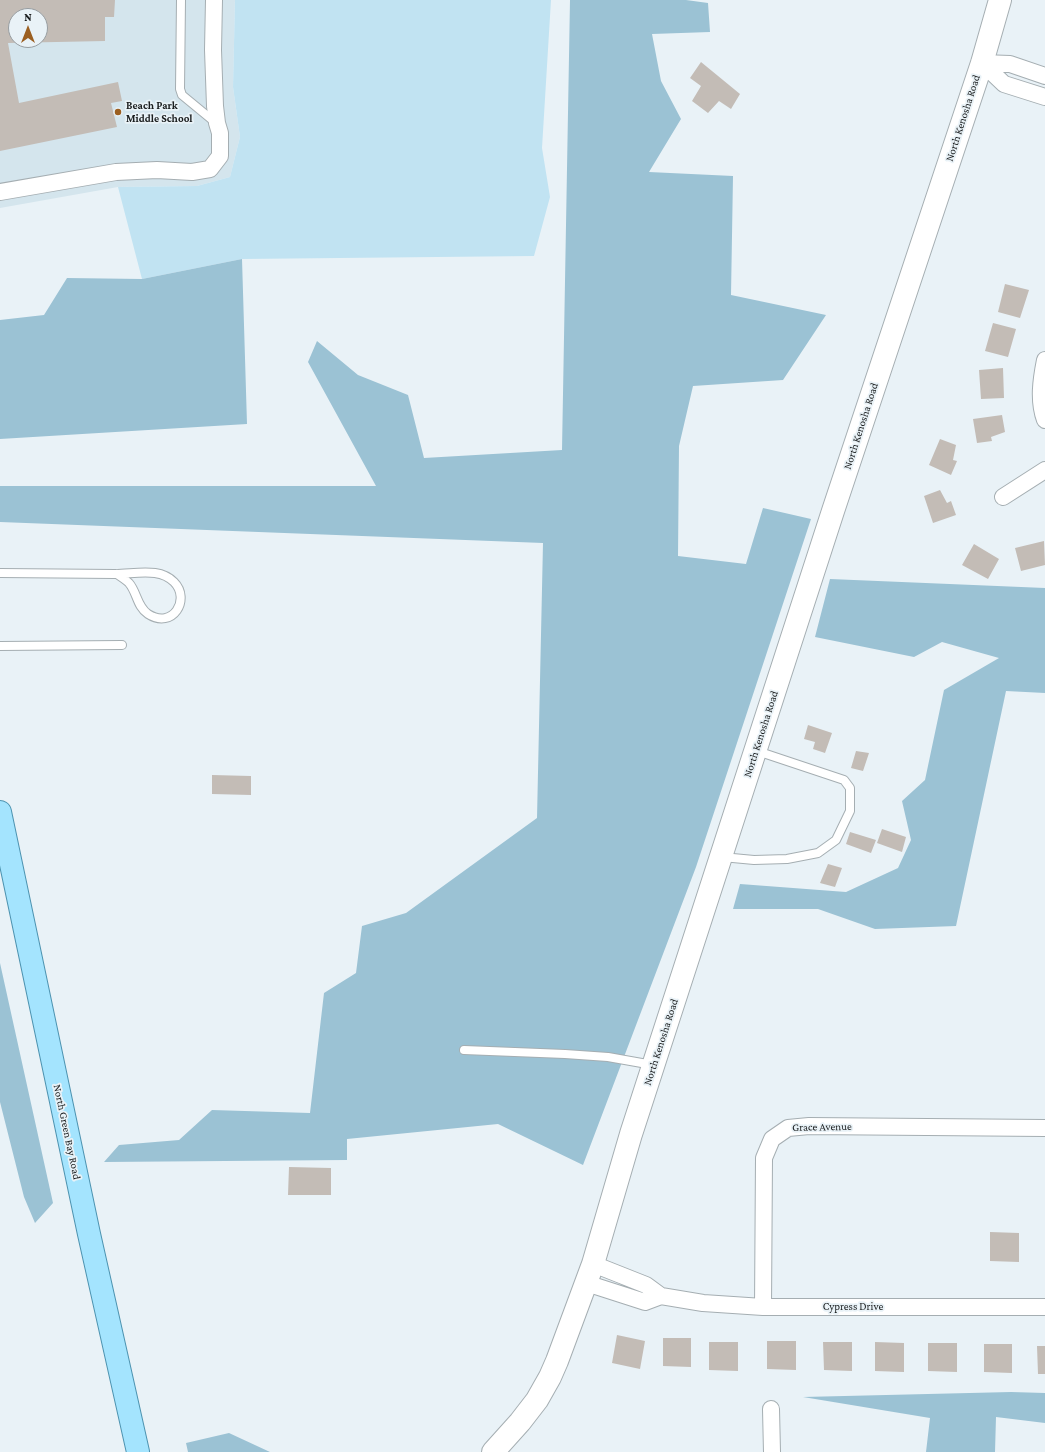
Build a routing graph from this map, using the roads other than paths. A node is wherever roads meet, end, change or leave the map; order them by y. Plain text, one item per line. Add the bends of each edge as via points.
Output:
1 (181, 0) edge
2 (214, 0) edge
3 (1000, 0) edge
4 (982, 63) junction
5 (1045, 76) edge
6 (1045, 97) edge
7 (217, 124) junction
8 (0, 192) edge
9 (1045, 360) edge
10 (1045, 420) edge
11 (1045, 470) edge
12 (1003, 498) dead end
13 (0, 573) edge
14 (117, 574) junction
15 (122, 645) dead end
16 (0, 646) edge
17 (756, 750) junction
18 (0, 812) edge
19 (721, 857) junction
20 (464, 1050) dead end
21 (654, 1065) junction
22 (1045, 1128) edge
23 (590, 1273) junction
24 (763, 1307) junction
25 (1045, 1307) edge
26 (771, 1409) dead end
27 (138, 1452) edge
28 (493, 1452) edge
29 (772, 1452) edge

1 - 7 lane via 180,89 182,95
2 - 7 street via 213,50
3 - 4 street, North Kenosha Road
4 - 5 street via 1010,64
4 - 6 street via 1004,84
4 - 17 street, North Kenosha Road
7 - 8 street via 220,133 220,156 210,169 192,172 116,172
9 - 10 street via 1040,385
11 - 12 street
13 - 14 lane
14 - 14 lane via 130,584 140,606 148,614 169,618 177,612 180,592 175,582 166,576 155,573
15 - 16 lane
17 - 19 street, North Kenosha Road
17 - 19 lane via 844,780 850,788 850,811 836,840 818,853 787,859
18 - 27 main road, North Green Bay Road
19 - 21 street, North Kenosha Road
20 - 21 lane via 600,1056
21 - 23 street, North Kenosha Road
22 - 24 street, Grace Avenue via 788,1128 772,1139 764,1158
23 - 24 street, Cypress Drive via 645,1302 661,1296 703,1303
23 - 28 street, North Kenosha Road via 550,1377 533,1405
24 - 25 street, Cypress Drive
26 - 29 street

